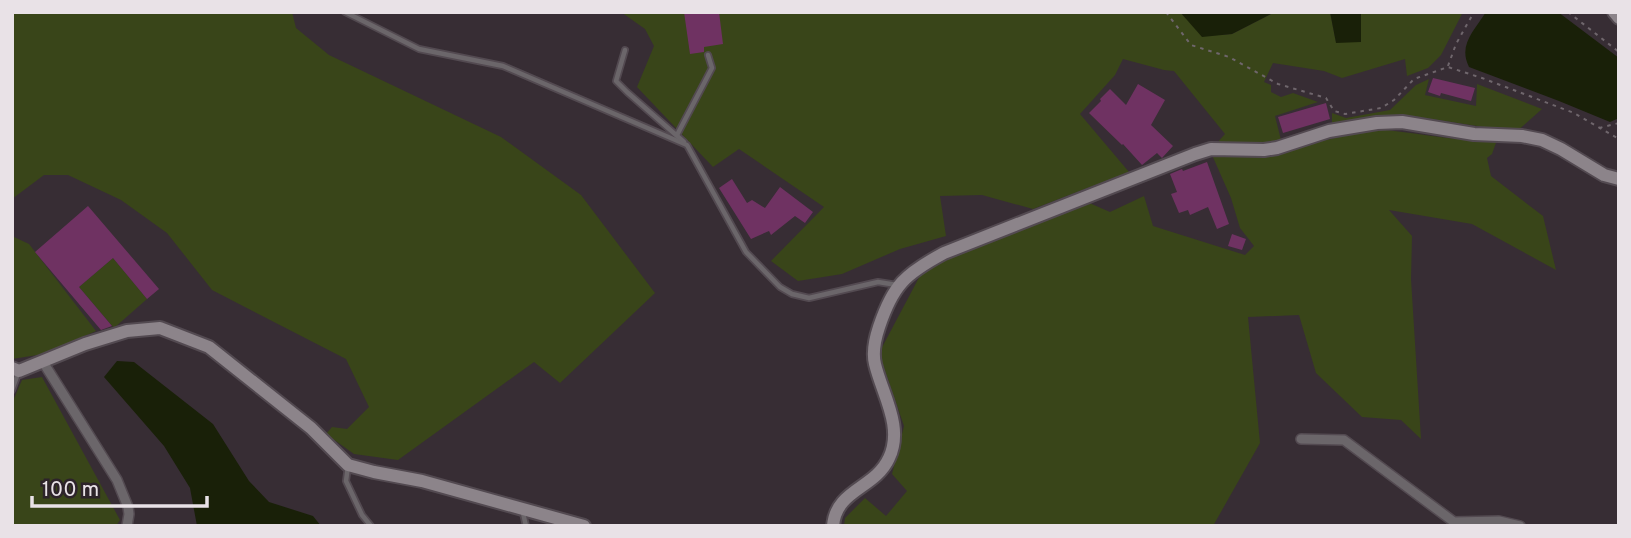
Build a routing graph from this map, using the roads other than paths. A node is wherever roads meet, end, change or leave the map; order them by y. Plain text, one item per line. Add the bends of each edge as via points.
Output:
1 (345, 12) edge
2 (1614, 12) edge
3 (1619, 18) edge
4 (625, 50) dead end
5 (708, 55) dead end
6 (677, 135) junction
7 (687, 145) junction
8 (1619, 179) edge
9 (898, 285) junction
10 (43, 362) junction
11 (16, 369) edge
12 (12, 390) edge
13 (1301, 439) dead end
14 (348, 465) junction
15 (522, 508) junction
16 (127, 526) edge
17 (371, 526) edge
18 (526, 526) edge
19 (584, 526) edge
20 (833, 526) edge
21 (1520, 526) edge

1 - 7 lane via 419,49 503,66
2 - 3 street
4 - 6 lane via 616,80
5 - 6 lane via 712,68
6 - 7 lane
7 - 9 lane via 746,251 780,287 809,298 878,282
8 - 9 street via 1542,140 1402,122 1377,123 1329,131 1278,148 1212,149 1195,154 944,253
9 - 20 street via 874,345 894,442 875,477 841,502
10 - 11 street
10 - 14 street via 128,331 160,328 209,347 311,428
10 - 16 street via 117,480 128,507
11 - 12 lane
13 - 21 street via 1344,440 1454,522 1499,521
14 - 15 street
14 - 17 lane via 346,481
15 - 18 lane
15 - 19 street

